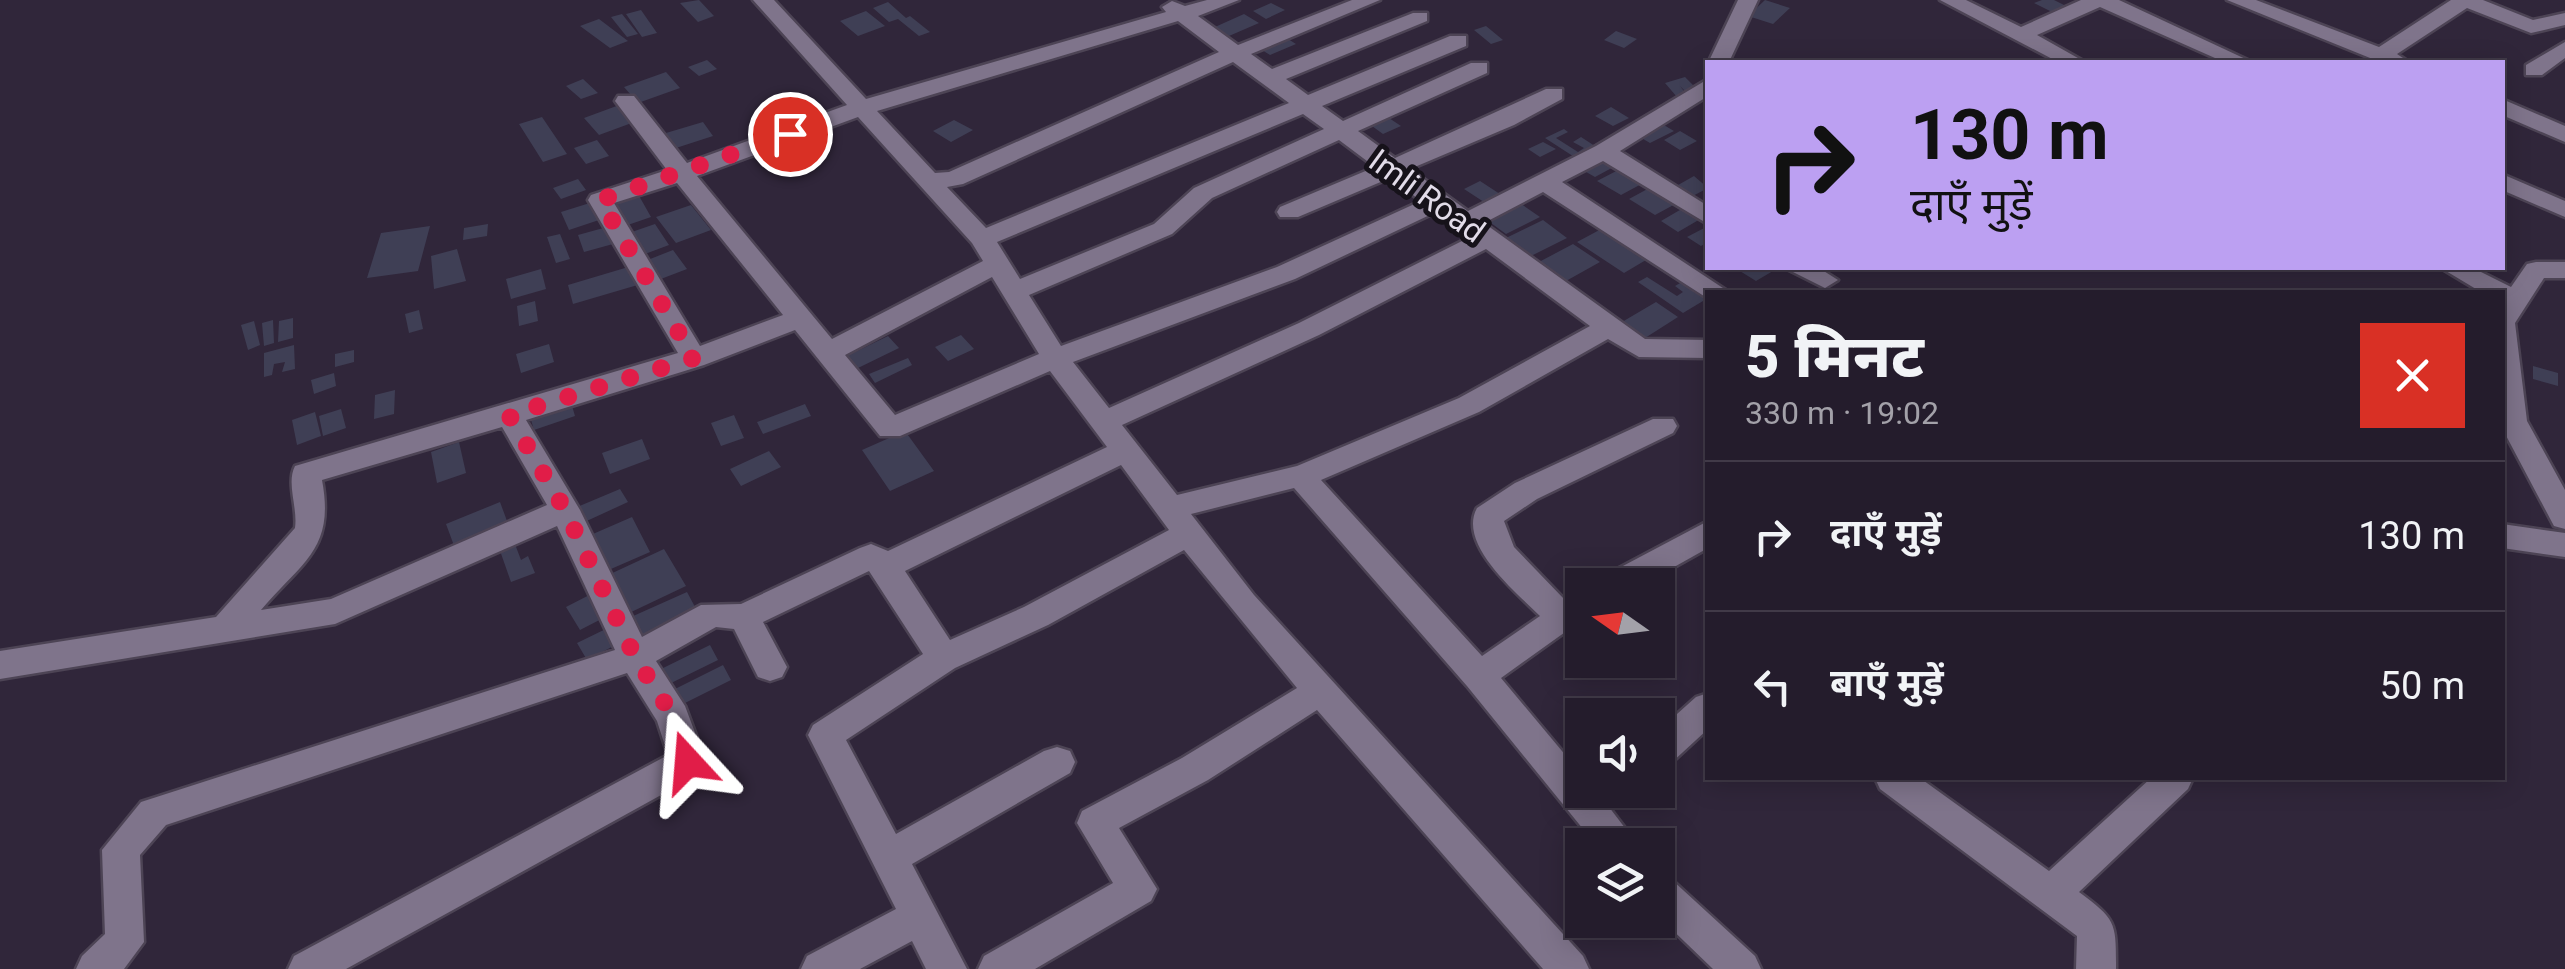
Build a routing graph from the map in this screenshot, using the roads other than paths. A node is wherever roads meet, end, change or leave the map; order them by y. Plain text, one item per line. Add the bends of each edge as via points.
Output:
1 (763, 0) edge
2 (1229, 0) edge
3 (1370, 0) edge
4 (1748, 0) edge
5 (1950, 0) edge
6 (2100, 0) edge
7 (2465, 0) edge
8 (2243, 1) edge
9 (1173, 8) edge
10 (1420, 17) dead end
11 (2565, 19) edge
12 (2531, 27) junction
13 (2022, 34) junction
14 (1458, 41) dead end
15 (2565, 47) edge
16 (1233, 54) junction
17 (2389, 59) edge
18 (1719, 60) edge
19 (2070, 60) edge
20 (2235, 60) edge
21 (1479, 68) dead end
22 (2534, 70) dead end
23 (1267, 79) junction
24 (1705, 88) edge
25 (1554, 94) dead end
26 (626, 101) dead end
27 (1301, 104) junction
28 (2505, 107) edge
29 (861, 108) junction
30 (1339, 131) junction
31 (2565, 135) edge
32 (1604, 151) junction
33 (1390, 169) junction
34 (682, 172) junction
35 (928, 181) junction
36 (2505, 182) edge
37 (1546, 183) junction
38 (1436, 203) junction
39 (2565, 210) edge
40 (1289, 212) dead end
41 (1705, 215) edge
42 (1474, 231) junction
43 (989, 252) junction
44 (2457, 270) edge
45 (2565, 270) edge
46 (1713, 290) edge
47 (2484, 290) edge
48 (1013, 292) junction
49 (2505, 306) edge
50 (800, 318) junction
51 (1608, 327) junction
52 (1705, 348) edge
53 (828, 352) junction
54 (694, 358) junction
55 (1056, 358) junction
56 (509, 415) junction
57 (1104, 422) junction
58 (1663, 426) dead end
59 (1126, 450) junction
60 (1304, 475) junction
61 (565, 510) junction
62 (2565, 518) edge
63 (1180, 521) junction
64 (1705, 535) edge
65 (2505, 536) edge
66 (2565, 545) edge
67 (886, 566) junction
68 (1645, 568) edge
69 (1565, 603) edge
70 (1565, 614) edge
71 (744, 616) junction
72 (226, 628) junction
73 (635, 657) junction
74 (943, 658) junction
75 (0, 665) edge
76 (770, 667) dead end
77 (1479, 676) junction
78 (1321, 690) junction
79 (1705, 710) edge
80 (1675, 737) edge
81 (1056, 762) dead end
82 (1565, 763) edge
83 (1896, 780) edge
84 (2173, 780) edge
85 (886, 858) junction
86 (2052, 893) junction
87 (1675, 907) edge
88 (918, 917) junction
89 (96, 969) edge
90 (308, 969) edge
91 (821, 969) edge
92 (947, 969) edge
93 (998, 969) edge
94 (1568, 969) edge
95 (1741, 969) edge
96 (2096, 969) edge

1 - 29 street
2 - 9 street
3 - 16 street
4 - 18 street
5 - 13 street
6 - 13 street
6 - 20 street
7 - 12 street
7 - 17 street
8 - 17 street
9 - 16 street, Imli Road
9 - 29 street
10 - 23 street
11 - 12 street
12 - 15 street
13 - 19 street
14 - 27 street
15 - 22 street
16 - 23 street, Imli Road
16 - 35 street via 954,179
21 - 30 street
23 - 27 street, Imli Road
24 - 32 street
25 - 33 street
26 - 34 street
27 - 30 street, Imli Road
27 - 43 street
28 - 31 street
29 - 34 street
29 - 35 street
30 - 33 street, Imli Road
30 - 48 street via 1202,193 1163,229
32 - 37 street
32 - 41 street
33 - 38 street, Imli Road
33 - 40 street
34 - 50 street
34 - 54 street via 600,200
35 - 43 street
36 - 39 street
37 - 42 street
37 - 46 street
38 - 42 street, Imli Road
38 - 55 street via 1286,273
42 - 51 street, Imli Road
42 - 57 street via 1309,328
43 - 48 street
43 - 53 street
44 - 47 street
45 - 49 street via 2536,270
48 - 55 street
49 - 62 street via 2512,421
50 - 53 street
50 - 54 street
51 - 52 street, Imli Road via 1639,348
51 - 60 street via 1469,406
53 - 55 street via 890,429
54 - 56 street
55 - 57 street
56 - 61 street
56 - 72 street via 306,474 310,532
57 - 59 street
58 - 69 street via 1488,516 1493,544
59 - 63 street
59 - 67 street
60 - 63 street
60 - 77 street via 1311,492
61 - 72 street via 336,611
61 - 73 street
63 - 74 street via 1036,616
63 - 78 street
64 - 68 street
65 - 66 street
67 - 71 street via 871,556
67 - 74 street
70 - 77 street
71 - 73 street via 712,614
71 - 76 street
72 - 75 street
73 - 89 street via 154,813 121,850 125,942
73 - 90 street via 673,716 688,762
74 - 85 street via 824,735
77 - 82 street
78 - 93 street via 1095,823 1138,890
78 - 94 street
79 - 80 street
81 - 85 street
83 - 86 street
84 - 86 street
85 - 88 street
86 - 96 street via 2097,928
87 - 95 street
88 - 91 street
88 - 92 street

